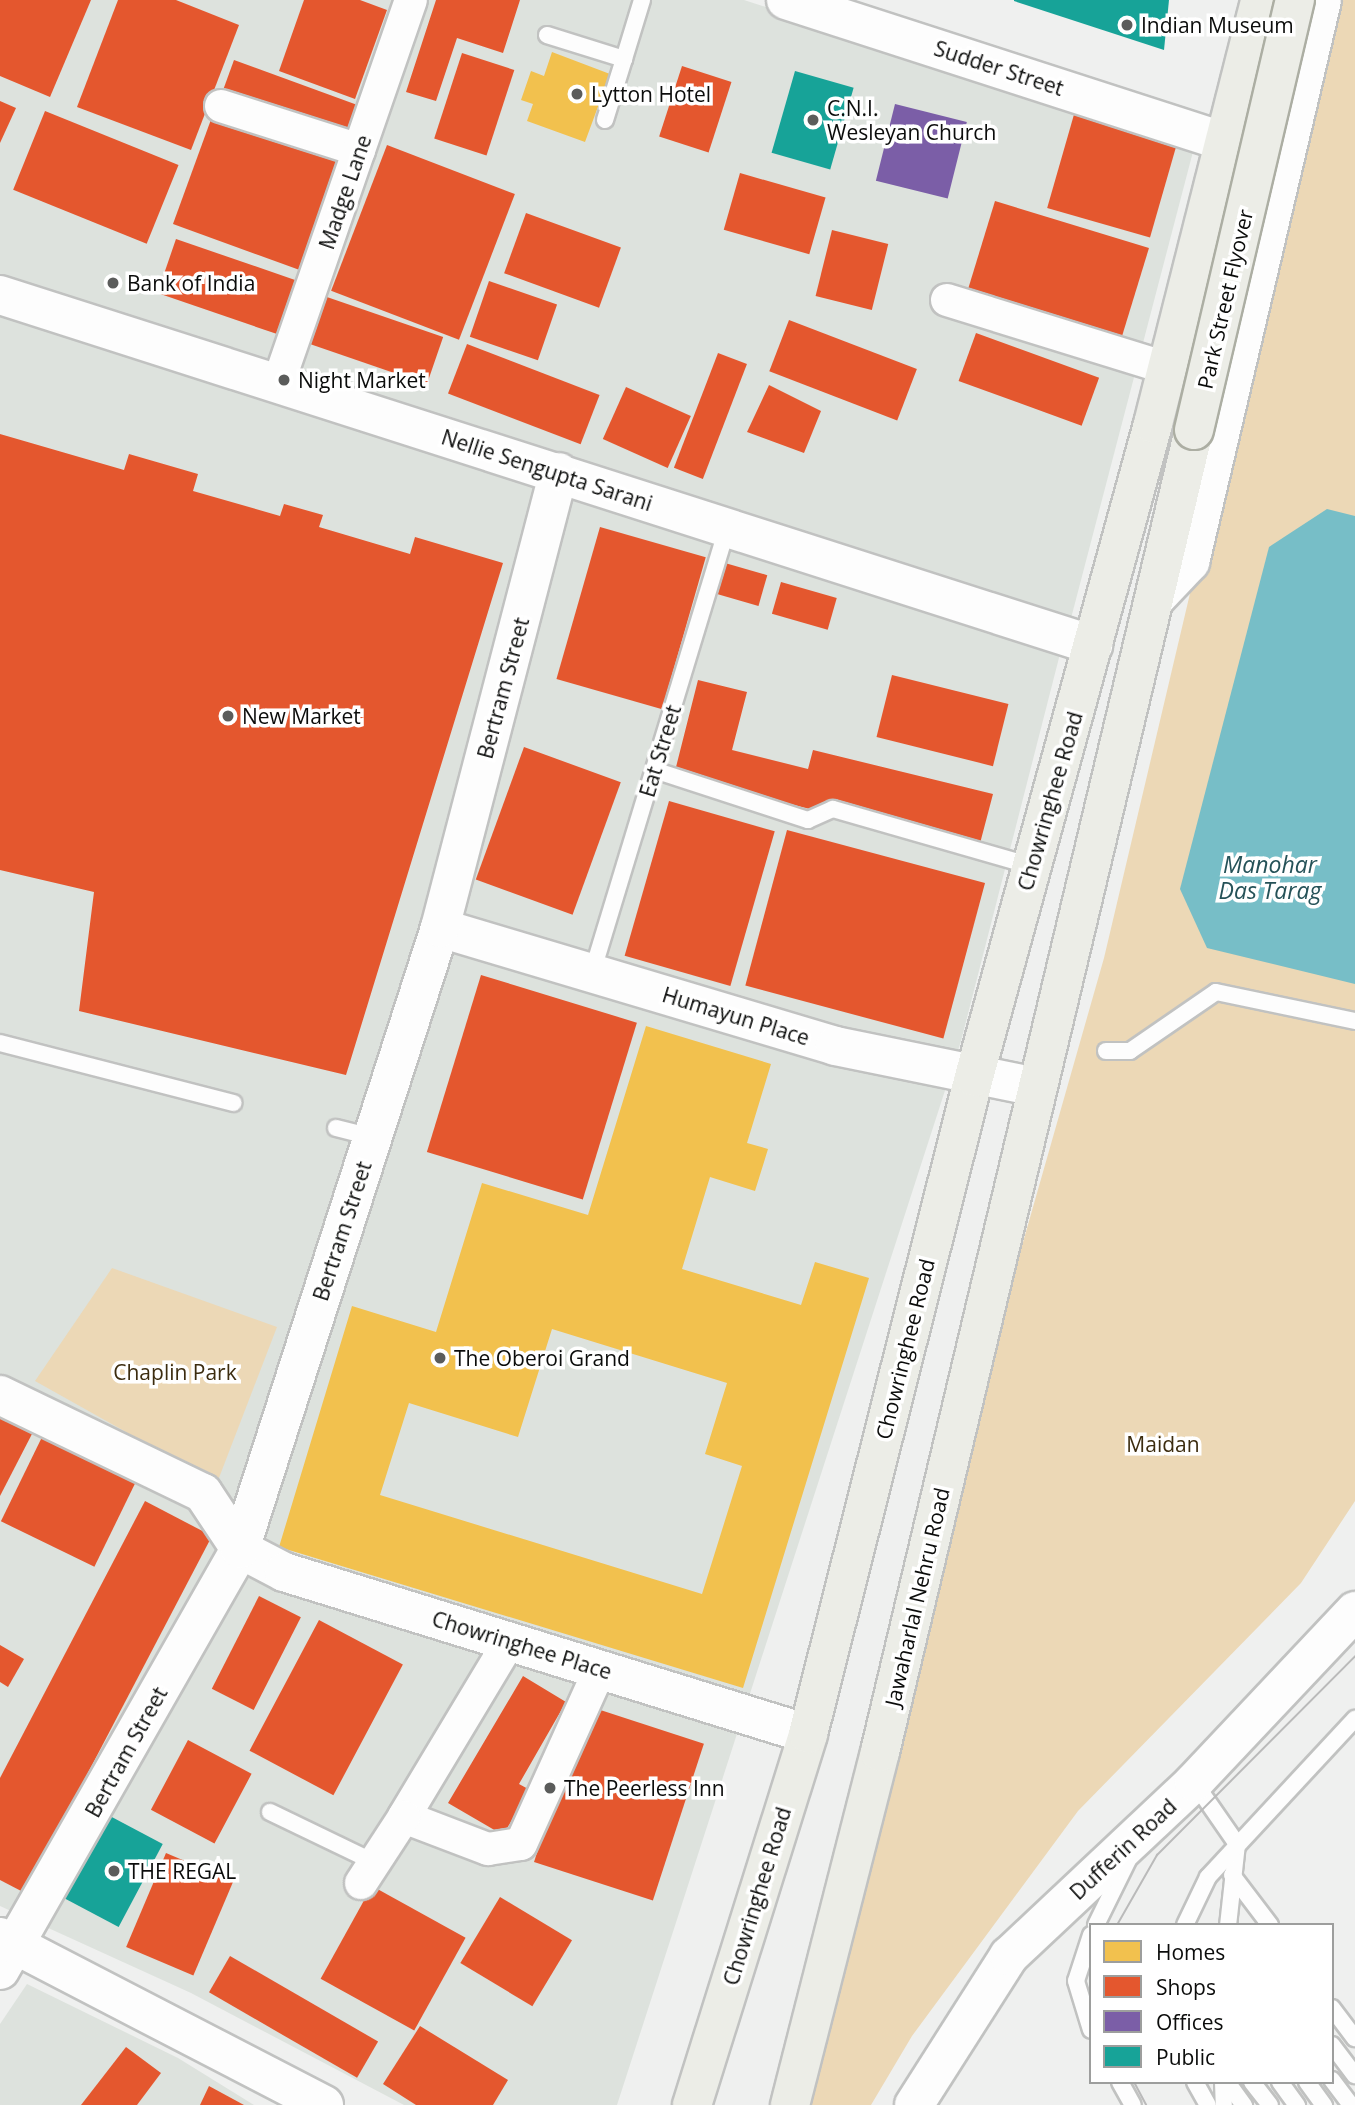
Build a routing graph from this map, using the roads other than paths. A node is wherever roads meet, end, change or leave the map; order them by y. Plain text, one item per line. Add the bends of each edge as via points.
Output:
1 (411, 0) edge
2 (642, 0) edge
3 (786, 0) edge
4 (1243, 0) edge
5 (1260, 0) edge
6 (1295, 0) edge
7 (1322, 0) edge
8 (547, 35) dead end
9 (624, 59) junction
10 (221, 106) dead end
11 (605, 120) dead end
12 (1211, 137) junction
13 (359, 150) junction
14 (0, 295) edge
15 (947, 300) dead end
16 (1150, 363) junction
17 (278, 383) junction
18 (559, 472) junction
19 (727, 529) junction
20 (1109, 589) junction
21 (1156, 598) junction
22 (1094, 645) junction
23 (654, 771) junction
24 (1032, 866) junction
25 (440, 928) junction
26 (592, 973) junction
27 (1355, 1021) edge
28 (0, 1042) edge
29 (1106, 1051) dead end
30 (974, 1077) junction
31 (1037, 1087) junction
32 (233, 1103) dead end
33 (0, 1395) edge
34 (240, 1549) junction
35 (1355, 1611) edge
36 (509, 1642) junction
37 (600, 1669) junction
38 (1355, 1719) edge
39 (808, 1734) junction
40 (1194, 1782) junction
41 (270, 1812) dead end
42 (404, 1817) junction
43 (1139, 1835) junction
44 (1237, 1844) junction
45 (368, 1873) joint
46 (1232, 1875) junction
47 (1229, 1908) junction
48 (1097, 1923) edge
49 (1186, 1923) edge
50 (1228, 1923) edge
51 (1240, 1923) edge
52 (1268, 1923) edge
53 (1089, 1941) edge
54 (5, 1951) edge
55 (1334, 2011) edge
56 (1089, 2023) edge
57 (1355, 2038) edge
58 (1334, 2048) edge
59 (1355, 2075) edge
60 (1334, 2083) edge
61 (1121, 2084) edge
62 (1196, 2084) edge
63 (1225, 2084) edge
64 (1227, 2084) edge
65 (1254, 2084) edge
66 (1281, 2084) edge
67 (1308, 2084) edge
68 (324, 2105) edge
69 (692, 2105) edge
70 (790, 2105) edge
71 (914, 2105) edge
72 (1133, 2105) edge
73 (1208, 2105) edge
74 (1224, 2105) edge
75 (1244, 2105) edge
76 (1270, 2105) edge
77 (1297, 2105) edge
78 (1324, 2105) edge
79 (1351, 2105) edge

1 - 13 street, Madge Lane
2 - 9 lane
3 - 12 street, Sudder Street
4 - 12 street
5 - 20 main road, Park Street Flyover
6 - 21 main road, Park Street Flyover, bridge
7 - 21 street via 1190,562
8 - 9 lane
9 - 11 lane
10 - 13 street
12 - 16 street
13 - 17 street, Madge Lane
14 - 17 street, Nellie Sengupta Sarani
15 - 16 street
16 - 20 street via 1103,544
17 - 18 street, Nellie Sengupta Sarani
18 - 19 street, Nellie Sengupta Sarani
18 - 25 street, Bertram Street
19 - 22 street, Nellie Sengupta Sarani
19 - 23 lane, Eat Street
20 - 22 main road, Chowringhee Road
21 - 31 main road
22 - 24 main road, Chowringhee Road
23 - 24 lane via 808,820 833,809
23 - 26 lane, Eat Street
24 - 30 main road, Chowringhee Road
25 - 26 street, Humayun Place
25 - 34 street, Bertram Street via 354,1133
26 - 30 street, Humayun Place via 835,1046
27 - 29 lane via 1216,992 1130,1051
28 - 32 lane
30 - 31 street, Humayun Place
30 - 39 main road, Chowringhee Road
31 - 70 main road, Jawaharlal Nehru Road
33 - 34 street via 203,1493
34 - 36 street, Chowringhee Place via 284,1572
34 - 54 street, Bertram Street
35 - 40 street, Dufferin Road
36 - 37 street, Chowringhee Place
36 - 42 street
37 - 39 street, Chowringhee Place
37 - 42 street via 521,1844 488,1849
38 - 44 lane
39 - 69 main road, Chowringhee Road
40 - 43 street, Dufferin Road
40 - 44 lane
41 - 45 lane
42 - 45 street
43 - 48 lane
43 - 71 street, Dufferin Road via 1009,1956
44 - 46 lane
44 - 49 lane via 1208,1877
46 - 47 lane
46 - 52 lane
47 - 50 lane
47 - 51 lane
53 - 56 lane via 1076,1981
54 - 68 street
55 - 57 lane
58 - 59 lane
60 - 79 lane
61 - 72 lane
62 - 73 lane
63 - 74 lane
64 - 75 lane
65 - 76 lane
66 - 77 lane
67 - 78 lane

